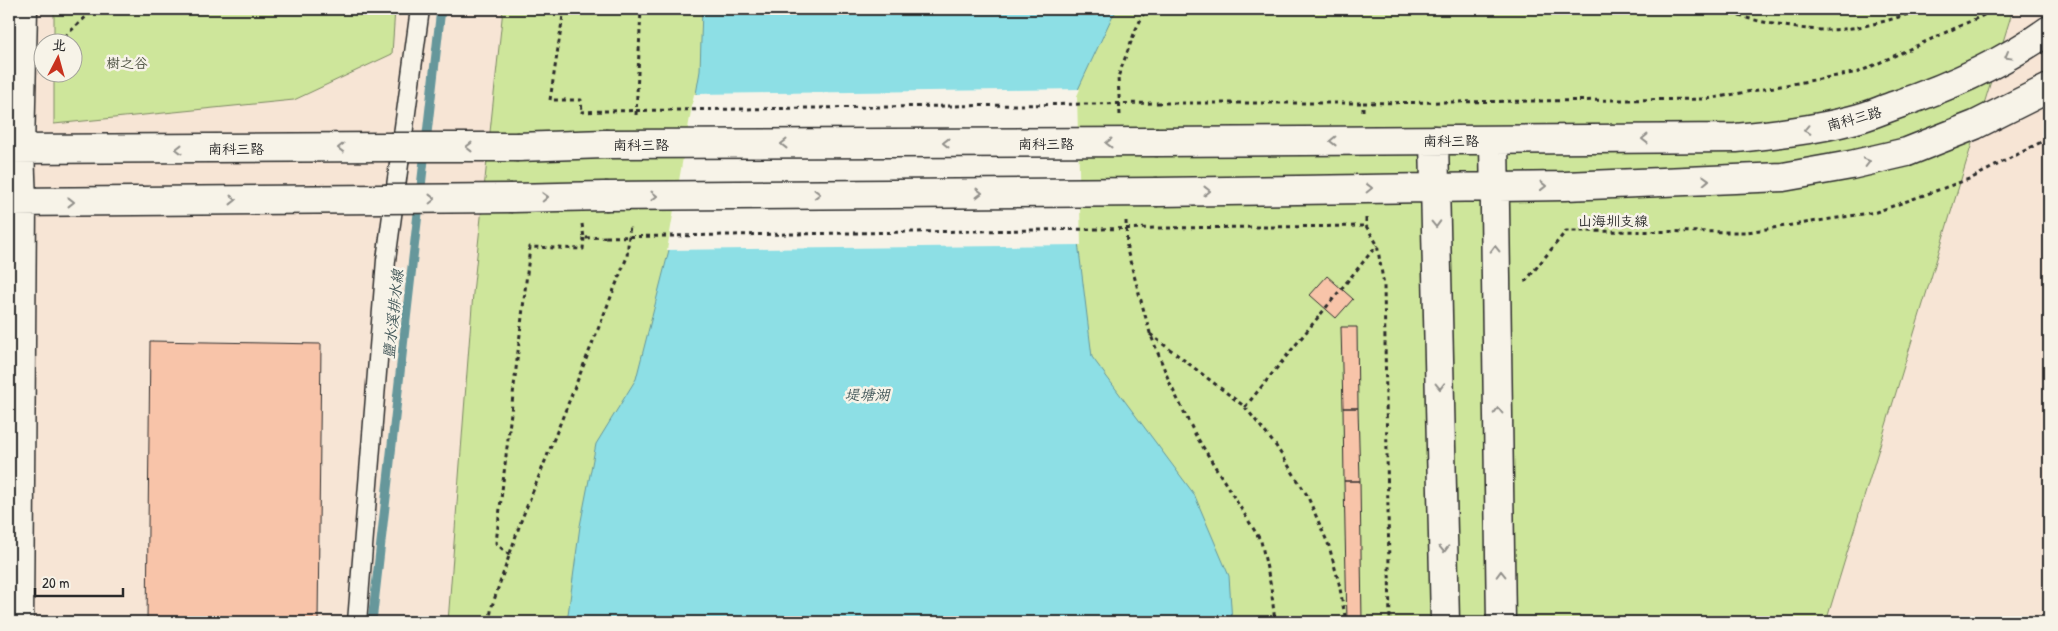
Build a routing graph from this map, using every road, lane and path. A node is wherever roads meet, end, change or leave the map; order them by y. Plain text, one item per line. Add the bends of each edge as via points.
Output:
1 (24, 9) edge
2 (94, 9) edge
3 (420, 9) edge
4 (564, 9) edge
5 (641, 9) edge
6 (1146, 9) edge
7 (1716, 9) edge
8 (1923, 9) edge
9 (2049, 30) edge
10 (70, 32) edge
11 (2049, 88) edge
12 (1363, 103) dead end
13 (604, 111) dead end
14 (582, 112) dead end
15 (636, 118) dead end
16 (1120, 125) dead end
17 (2049, 138) edge
18 (1434, 140) junction
19 (1494, 140) junction
20 (15, 150) edge
21 (1435, 187) junction
22 (1495, 187) junction
23 (16, 202) edge
24 (1125, 212) dead end
25 (630, 217) dead end
26 (1366, 226) dead end
27 (606, 236) dead end
28 (584, 238) dead end
29 (1377, 244) dead end
30 (1523, 284) dead end
31 (1150, 333) junction
32 (1245, 407) junction
33 (509, 555) junction
34 (19, 622) edge
35 (357, 622) edge
36 (490, 622) edge
37 (1275, 622) edge
38 (1346, 622) edge
39 (1445, 622) edge
40 (1502, 622) edge

1 - 20 street
2 - 10 path
3 - 35 lane via 386,260
4 - 14 path via 550,100 581,100
5 - 15 path
6 - 16 path via 1118,77
7 - 8 path via 1792,27 1826,30 1860,26
9 -> 19 street, 南科三路 via 1977,72 1912,100 1854,120 1792,133 1736,138
22 -> 11 street via 1782,177 1851,165 1907,152 1975,125
12 - 13 path, bridge
17 - 30 path, 山海圳支線 via 1972,178 1876,212 1747,232 1566,231
18 - 19 street, 南科三路
18 -> 20 street, 南科三路, bridge
18 - 21 street
19 - 22 street
20 - 23 street
21 - 22 street
23 -> 21 street, bridge
21 -> 39 street
40 -> 22 street
23 - 34 street
24 - 31 path via 1127,250
25 - 33 path via 627,257
26 - 27 path, bridge
28 - 33 path via 583,249 530,247 496,543
29 - 32 path
31 - 32 path
31 - 37 path via 1195,434 1261,541
32 - 38 path via 1276,446 1308,495 1329,546
33 - 36 path

